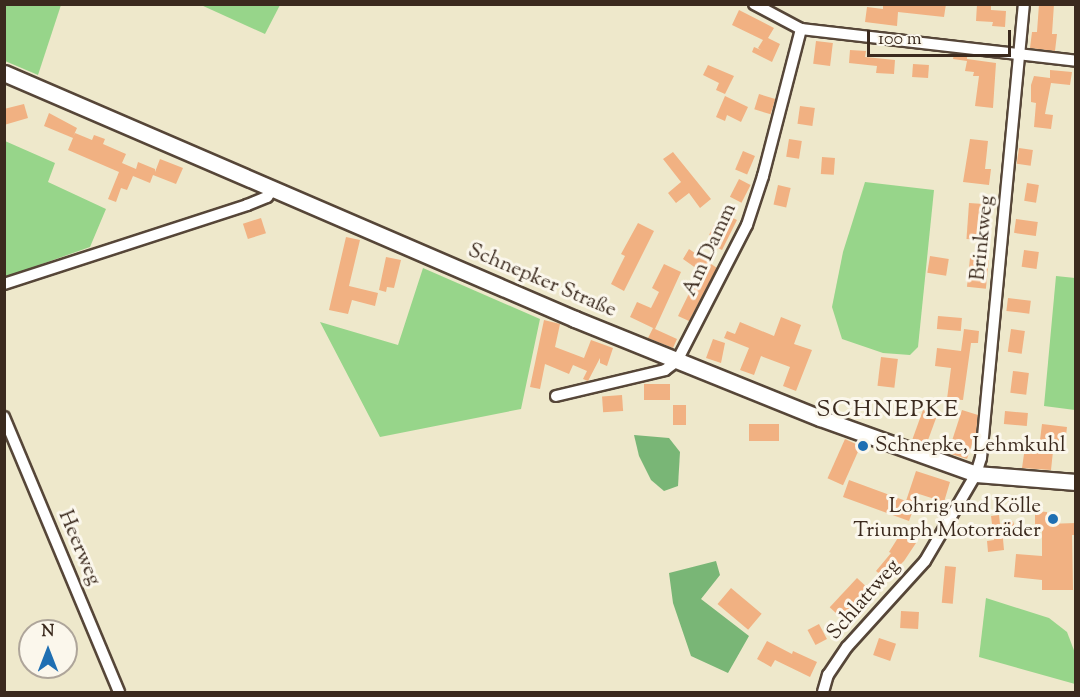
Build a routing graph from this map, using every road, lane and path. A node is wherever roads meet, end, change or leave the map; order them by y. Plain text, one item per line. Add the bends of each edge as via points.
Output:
1 (754, 4) edge
2 (1024, 4) edge
3 (801, 28) junction
4 (1021, 54) junction
5 (1076, 61) edge
6 (4, 73) edge
7 (273, 189) junction
8 (4, 284) edge
9 (676, 361) junction
10 (556, 396) dead end
11 (4, 417) edge
12 (976, 474) junction
13 (1076, 482) edge
14 (119, 693) edge
15 (823, 693) edge

1 - 3 street
2 - 4 street, Brinkweg
3 - 4 street
3 - 9 street, Am Damm via 747,225
4 - 5 street
4 - 12 street, Brinkweg via 981,458
6 - 7 main road, Schnepker Straße
7 - 8 street via 267,197 247,205
7 - 9 main road, Schnepker Straße
9 - 10 street via 664,370
9 - 12 main road, Schnepker Straße
11 - 14 street, Heerweg
12 - 13 main road, Schnepker Straße
12 - 15 street, Schlattweg via 925,561 847,647 828,675

